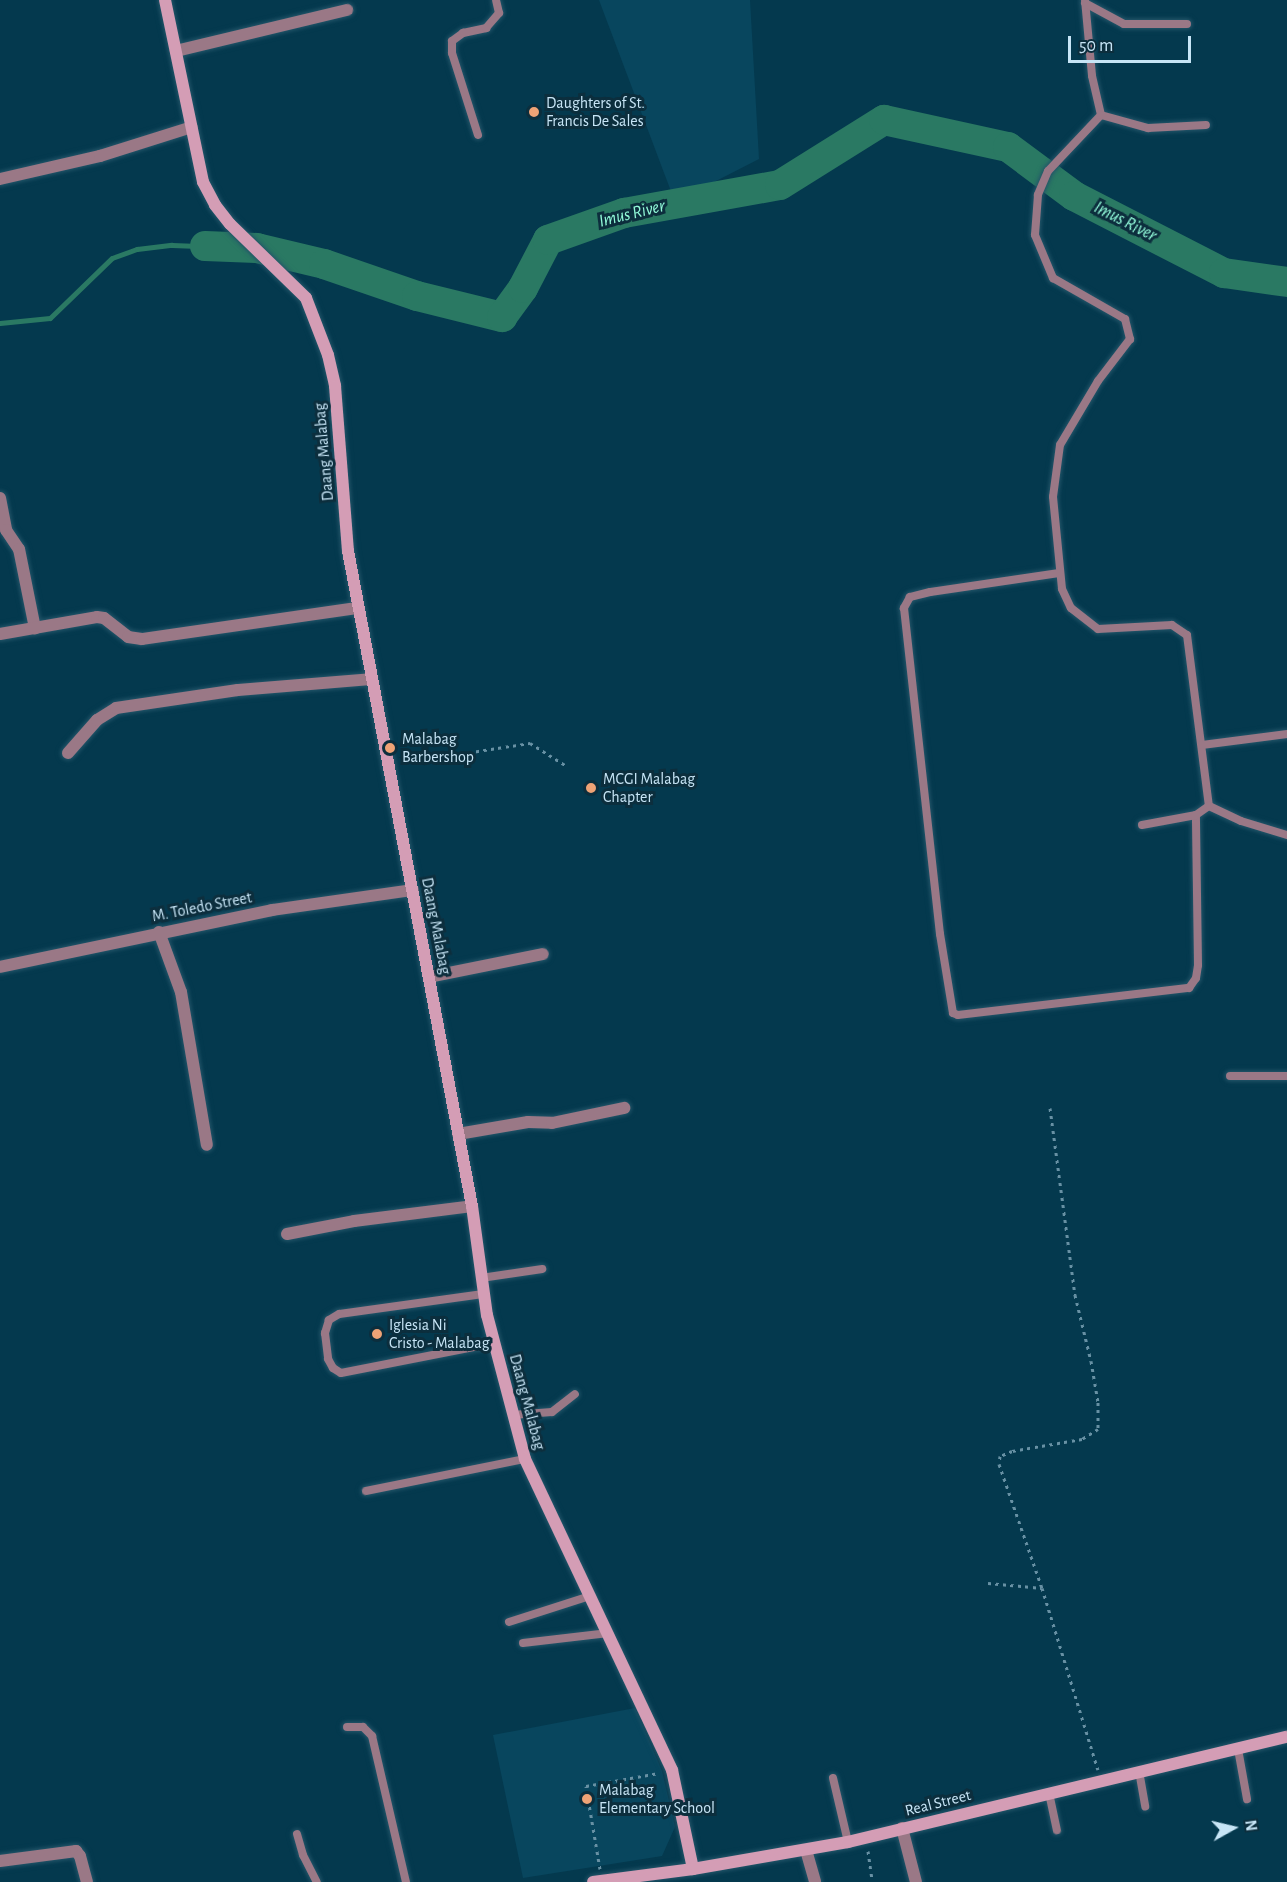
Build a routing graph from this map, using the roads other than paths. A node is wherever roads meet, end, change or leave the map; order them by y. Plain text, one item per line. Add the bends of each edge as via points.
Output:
1 (165, 0) edge
2 (496, 0) edge
3 (1085, 1) edge
4 (347, 10) dead end
5 (1187, 24) dead end
6 (176, 51) junction
7 (1101, 115) junction
8 (1206, 125) dead end
9 (192, 127) junction
10 (478, 135) dead end
11 (0, 179) edge
12 (0, 498) edge
13 (1059, 573) junction
14 (358, 608) junction
15 (35, 628) junction
16 (0, 634) edge
17 (371, 679) junction
18 (1287, 734) edge
19 (1202, 744) junction
20 (68, 753) dead end
21 (1209, 806) junction
22 (1196, 815) junction
23 (1142, 825) dead end
24 (1287, 836) edge
25 (413, 890) junction
26 (159, 932) junction
27 (543, 954) dead end
28 (0, 967) edge
29 (429, 977) junction
30 (1230, 1076) dead end
31 (1287, 1076) edge
32 (624, 1108) dead end
33 (458, 1134) junction
34 (207, 1145) dead end
35 (472, 1206) junction
36 (287, 1234) dead end
37 (542, 1269) dead end
38 (481, 1278) junction
39 (483, 1294) junction
40 (494, 1343) junction
41 (575, 1394) dead end
42 (512, 1414) junction
43 (525, 1459) junction
44 (366, 1491) dead end
45 (590, 1596) junction
46 (509, 1622) dead end
47 (608, 1633) junction
48 (523, 1643) dead end
49 (347, 1727) dead end
50 (1287, 1737) edge
51 (1238, 1749) junction
52 (1139, 1772) junction
53 (833, 1779) dead end
54 (1049, 1793) junction
55 (1248, 1800) dead end
56 (1145, 1806) dead end
57 (902, 1828) junction
58 (1057, 1830) dead end
59 (297, 1834) dead end
60 (848, 1842) junction
61 (806, 1850) junction
62 (0, 1862) edge
63 (693, 1869) junction
64 (87, 1882) edge
65 (317, 1882) edge
66 (406, 1882) edge
67 (597, 1882) edge
68 (815, 1882) edge
69 (916, 1882) edge

1 - 6 street, Daang Malabag
2 - 10 lane via 499,13 486,28 463,33 452,41 452,53
3 - 5 lane via 1124,24
3 - 7 lane via 1092,76
4 - 6 street
6 - 9 street, Daang Malabag
7 - 8 lane via 1148,128
7 - 13 lane via 1048,171 1038,195 1035,235 1053,278 1125,318 1130,339 1098,381 1060,445 1053,497
9 - 11 street via 100,156
9 - 14 street, Daang Malabag via 203,182 214,205 306,298 328,355 335,386 348,551
12 - 15 street via 6,530 19,549
13 - 19 lane via 1071,608 1098,629 1172,625 1187,635
13 - 22 lane via 930,592 910,597 904,608 940,934 953,1013 1189,988 1198,965
14 - 15 street via 142,639 128,637 97,616
14 - 17 street, Daang Malabag
15 - 16 street
17 - 20 street via 238,690 116,708 97,720
17 - 25 street, Daang Malabag
18 - 19 lane
19 - 21 lane
21 - 22 lane
21 - 24 lane
22 - 23 lane
25 - 26 street, M. Toledo Street via 272,910
25 - 29 street, Daang Malabag
26 - 28 street, M. Toledo Street
26 - 34 street via 181,992
27 - 29 street
29 - 33 street, Daang Malabag
30 - 31 lane
32 - 33 street via 552,1123 528,1122
33 - 35 street, Daang Malabag
35 - 36 street
35 - 38 street, Daang Malabag
37 - 38 lane
38 - 39 street, Daang Malabag
39 - 40 street, Daang Malabag
39 - 40 lane via 339,1314 329,1320 325,1333 328,1359 342,1373
40 - 42 street, Daang Malabag
41 - 42 lane via 552,1412
42 - 43 street, Daang Malabag
43 - 44 lane
43 - 45 street, Daang Malabag
45 - 46 lane
45 - 47 street, Daang Malabag
47 - 48 lane
47 - 63 street, Daang Malabag via 672,1770
49 - 66 lane via 363,1727 372,1736
50 - 51 street, Real Street
51 - 52 street, Real Street
51 - 55 lane
52 - 54 street, Real Street
52 - 56 lane
53 - 60 lane
54 - 57 street, Real Street
54 - 58 lane
57 - 60 street, Real Street
57 - 69 street
59 - 65 lane
60 - 61 street, Real Street
61 - 63 street, Real Street
61 - 68 street
62 - 64 street via 76,1851
63 - 67 street, Real Street

